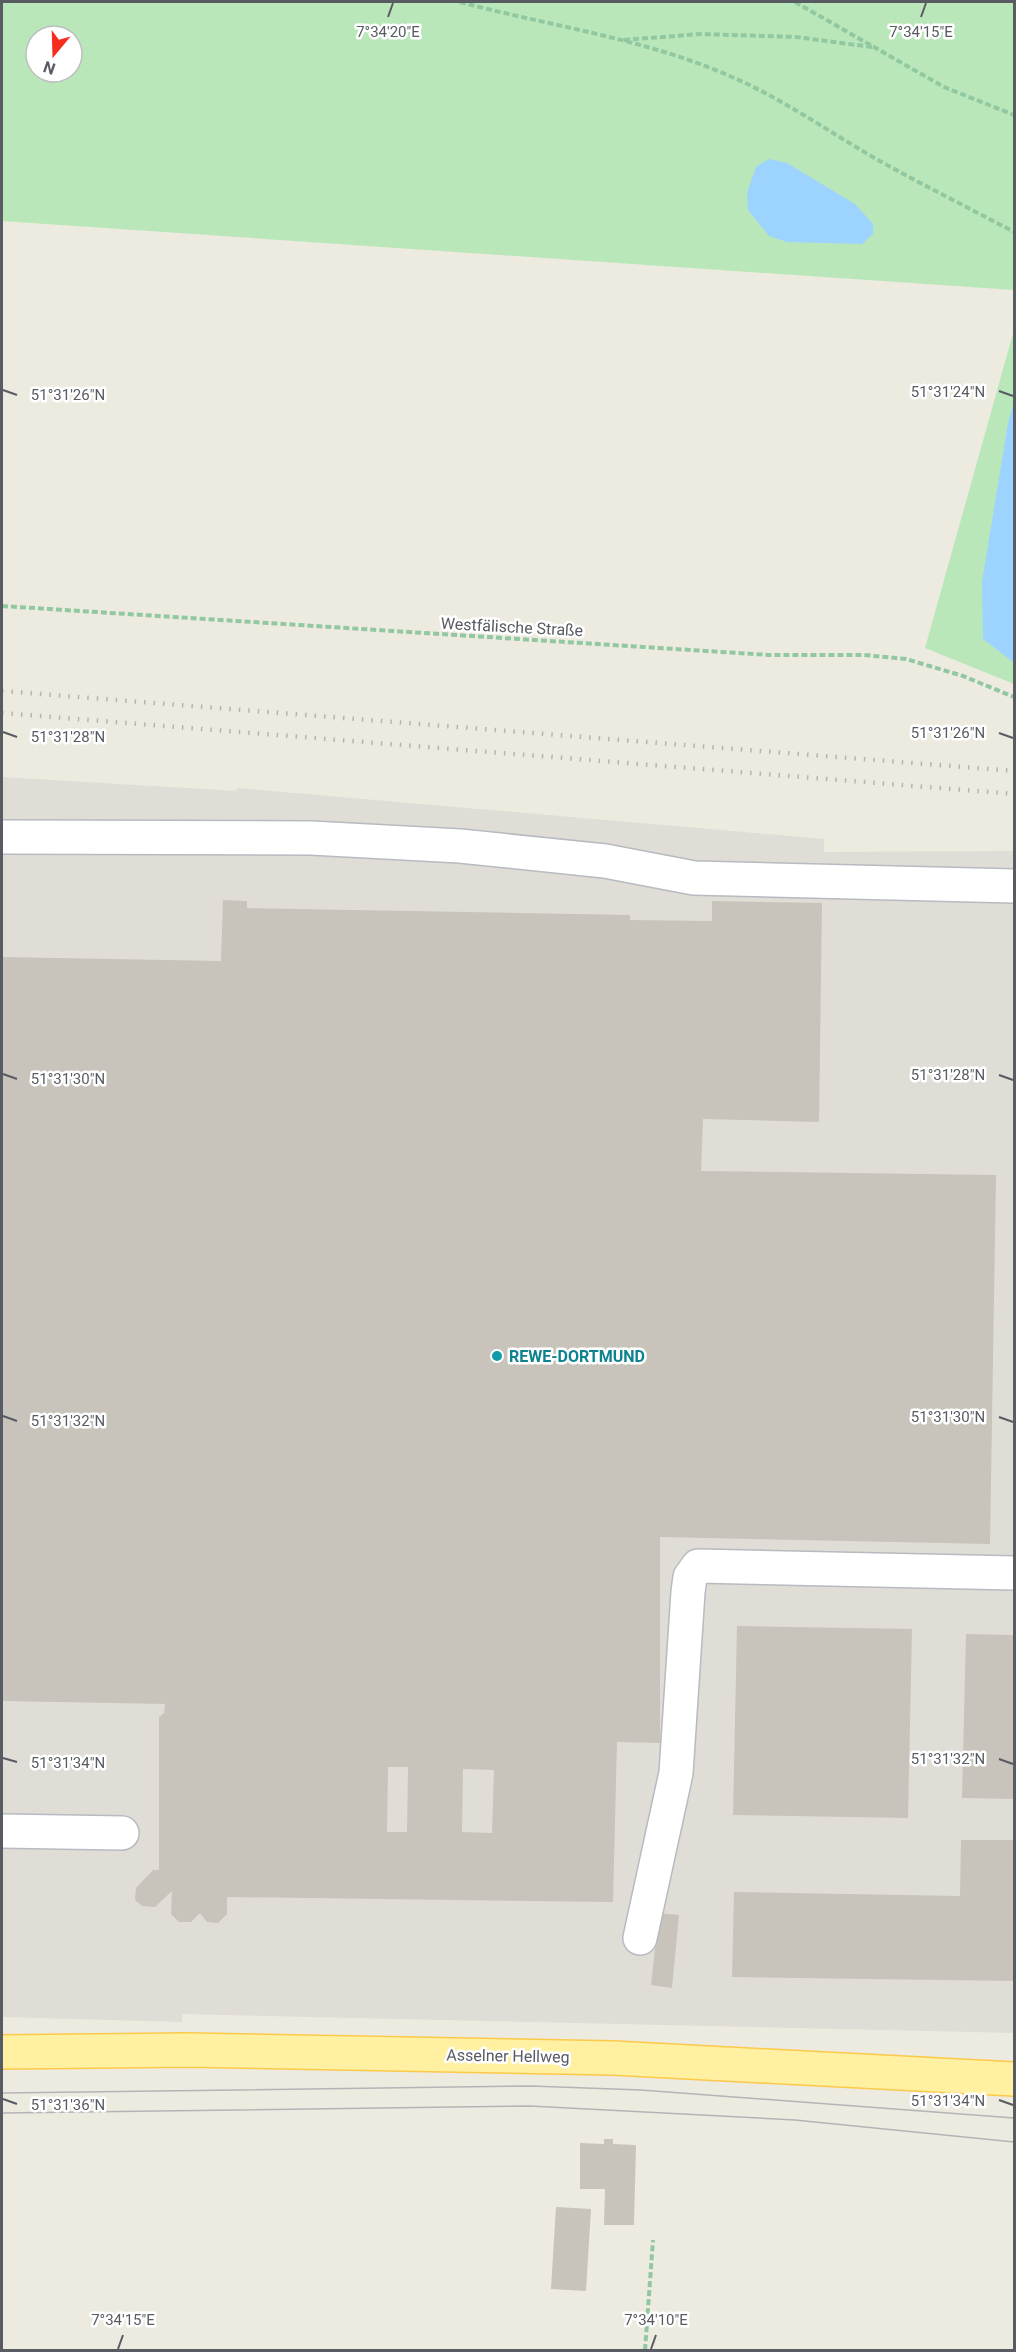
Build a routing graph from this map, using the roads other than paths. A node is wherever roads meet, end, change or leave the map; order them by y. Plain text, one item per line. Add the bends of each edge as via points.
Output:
1 (2, 837) edge
2 (1014, 886) edge
3 (1014, 1573) edge
4 (2, 1831) edge
5 (122, 1833) dead end
6 (640, 1938) dead end
7 (2, 2052) edge
8 (1014, 2079) edge

1 - 2 lane via 311,838 460,846 594,860 694,878
3 - 6 lane via 698,1566 690,1577 688,1592 676,1773
4 - 5 lane
7 - 8 main road, Asselner Hellweg via 188,2049 556,2057

